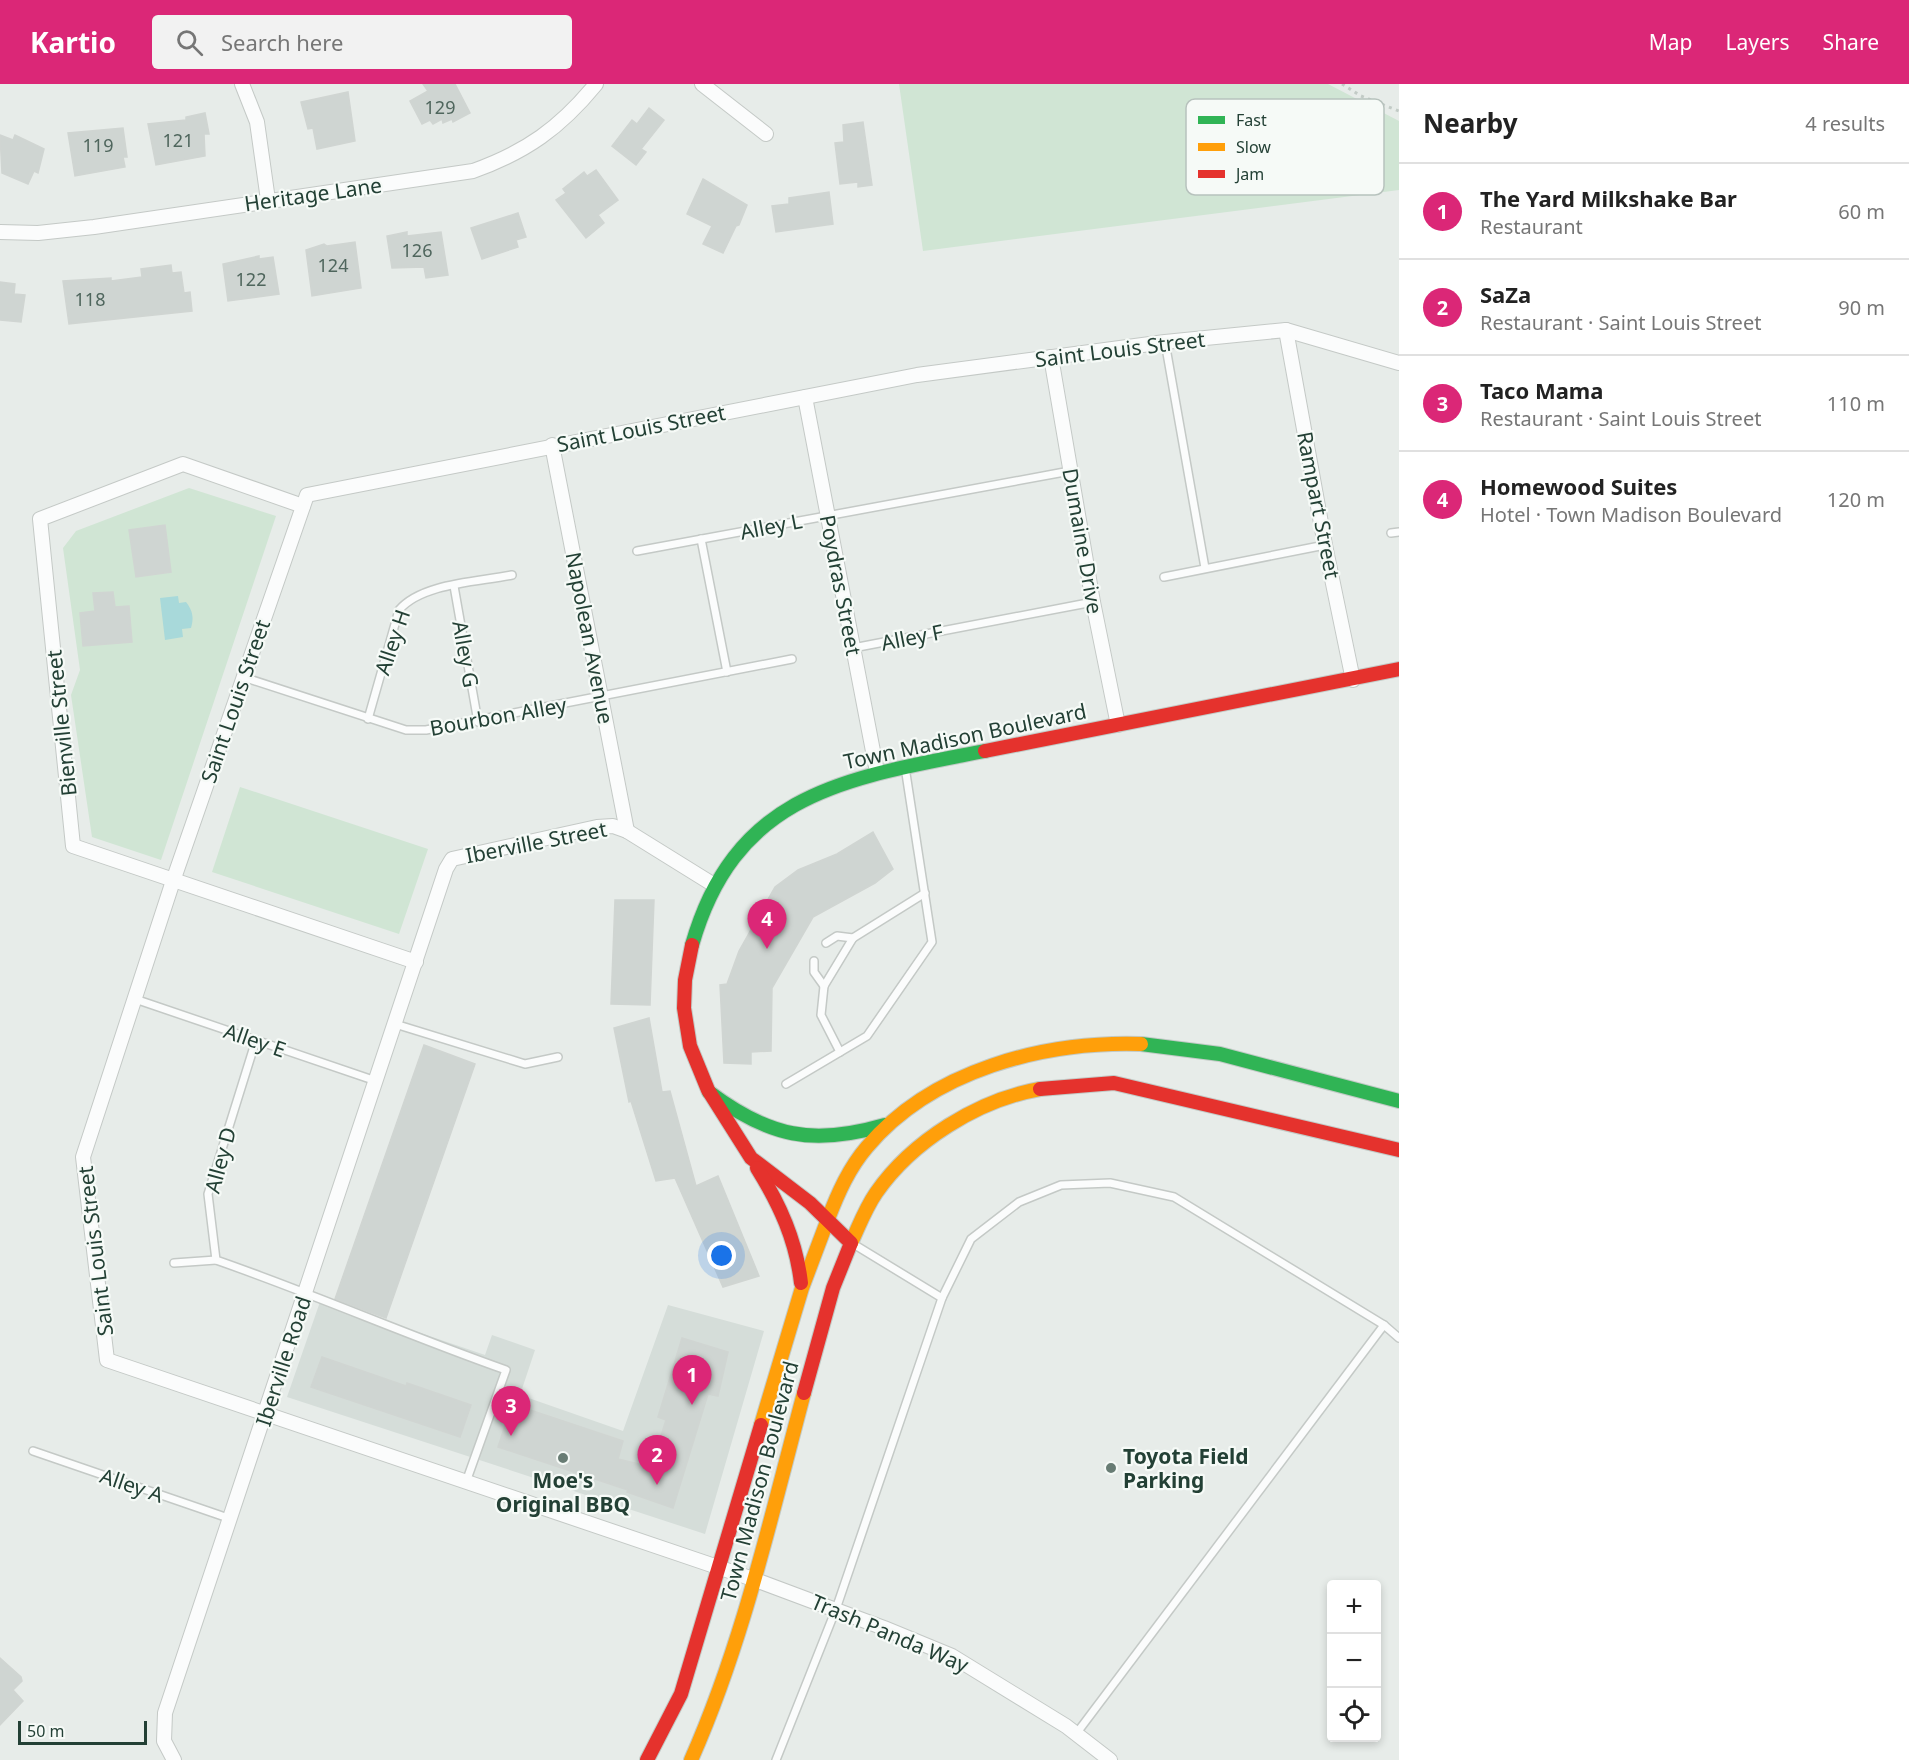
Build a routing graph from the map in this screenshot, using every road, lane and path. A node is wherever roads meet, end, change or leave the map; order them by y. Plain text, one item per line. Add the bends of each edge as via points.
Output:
1 (242, 84) edge
2 (596, 84) edge
3 (702, 84) edge
4 (1342, 84) edge
5 (1369, 99) edge
6 (1384, 105) edge
7 (1399, 111) edge
8 (766, 134) dead end
9 (268, 200) junction
10 (0, 232) edge
11 (1286, 330) junction
12 (1165, 342) junction
13 (1051, 357) junction
14 (1399, 363) edge
15 (805, 397) junction
16 (552, 445) junction
17 (1070, 471) junction
18 (303, 506) junction
19 (828, 515) junction
20 (1399, 532) edge
21 (1390, 534) dead end
22 (701, 539) junction
23 (1325, 545) junction
24 (637, 551) dead end
25 (1205, 568) junction
26 (512, 575) dead end
27 (1164, 577) dead end
28 (454, 586) junction
29 (1093, 602) junction
30 (853, 648) junction
31 (792, 659) dead end
32 (1399, 669) edge
33 (727, 672) junction
34 (243, 677) junction
35 (1353, 680) junction
36 (601, 697) junction
37 (368, 718) junction
38 (478, 722) junction
39 (1118, 725) junction
40 (905, 767) junction
41 (877, 772) junction
42 (627, 831) junction
43 (173, 881) junction
44 (714, 885) junction
45 (925, 893) junction
46 (853, 938) junction
47 (826, 943) dead end
48 (814, 961) dead end
49 (416, 962) junction
50 (824, 986) junction
51 (135, 999) junction
52 (395, 1024) junction
53 (256, 1040) junction
54 (840, 1052) junction
55 (558, 1057) dead end
56 (376, 1081) junction
57 (786, 1084) dead end
58 (709, 1092) junction
59 (1399, 1101) edge
60 (885, 1125) junction
61 (1399, 1150) edge
62 (751, 1158) junction
63 (828, 1219) junction
64 (851, 1243) junction
65 (216, 1260) junction
66 (174, 1263) dead end
67 (802, 1288) junction
68 (306, 1291) junction
69 (942, 1298) junction
70 (1384, 1325) junction
71 (1399, 1338) edge
72 (265, 1413) junction
73 (33, 1451) dead end
74 (466, 1482) junction
75 (231, 1519) junction
76 (717, 1566) junction
77 (753, 1579) junction
78 (836, 1609) junction
79 (1076, 1734) junction
80 (174, 1760) edge
81 (647, 1760) edge
82 (691, 1760) edge
83 (776, 1760) edge
84 (1110, 1760) edge

1 - 9 street via 257,122
2 - 9 street, Heritage Lane via 566,118 537,141 510,158 482,168
3 - 8 street
4 - 5 path
6 - 7 path
9 - 10 street, Heritage Lane via 94,227 38,233
11 - 12 street, Saint Louis Street
11 - 14 street, Saint Louis Street
11 - 23 street, Rampart Street
12 - 13 street, Saint Louis Street
12 - 25 lane
13 - 15 street, Saint Louis Street via 917,375
13 - 17 street, Dumaine Drive
15 - 16 street, Saint Louis Street
15 - 19 street, Poydras Street
16 - 18 street, Saint Louis Street via 319,491 307,495
16 - 36 street, Napolean Avenue
17 - 19 lane, Alley L
17 - 29 street, Dumaine Drive
18 - 34 street, Saint Louis Street
18 - 43 street, Bienville Street via 183,464 40,519 73,846
19 - 22 lane, Alley L
19 - 30 street, Poydras Street
20 - 21 lane
22 - 24 lane, Alley L
22 - 33 lane
23 - 25 lane
23 - 35 street, Rampart Street
25 - 27 lane
26 - 28 lane, Alley H
28 - 37 lane, Alley H via 426,591 408,599 399,610
28 - 38 lane, Alley G
29 - 30 lane, Alley F
29 - 39 street, Dumaine Drive
30 - 41 street, Poydras Street
31 - 33 lane, Bourbon Alley
32 - 35 main road, Town Madison Boulevard
33 - 36 lane, Bourbon Alley
34 - 37 lane, Bourbon Alley
34 - 43 street, Saint Louis Street
35 - 39 main road, Town Madison Boulevard
36 - 38 lane, Bourbon Alley
36 - 42 street, Napolean Avenue
37 - 38 lane, Bourbon Alley via 406,730
39 - 40 main road, Town Madison Boulevard
40 - 41 main road, Town Madison Boulevard
40 - 45 lane
41 - 44 main road, Town Madison Boulevard via 829,786 788,807 750,838
42 - 44 street, Iberville Street
42 - 49 street, Iberville Street via 597,826 452,859
43 - 49 street, Bienville Street
43 - 51 street, Saint Louis Street
44 - 58 main road, Town Madison Boulevard via 690,946 685,994 687,1034
45 - 46 lane
45 - 54 lane via 932,942 867,1036
46 - 47 lane via 837,936
46 - 50 lane
48 - 50 lane via 814,972
49 - 52 street, Iberville Road
50 - 54 lane via 821,1015
51 - 53 lane, Alley E
51 - 72 street, Saint Louis Street via 83,1157 107,1360
52 - 55 lane via 525,1064
52 - 56 street, Iberville Road
53 - 56 lane, Alley E
53 - 65 lane, Alley D via 208,1194
54 - 57 lane
56 - 68 street, Iberville Road
58 - 60 main road via 751,1121 793,1136 855,1135
58 - 62 main road, Town Madison Boulevard
59 - 60 main road via 1229,1054 1167,1044 1101,1042 1052,1047 1001,1063 950,1083
60 - 63 main road via 838,1189
61 - 64 main road via 1114,1083 1069,1083 1029,1089 969,1113 930,1139 873,1197
62 - 63 main road, Town Madison Boulevard
62 - 67 main road via 787,1217 799,1254
63 - 64 main road, Town Madison Boulevard
63 - 67 main road, Town Madison Boulevard
64 - 69 lane
64 - 77 main road, Town Madison Boulevard via 833,1288
65 - 66 lane
65 - 68 lane
67 - 76 main road, Town Madison Boulevard
68 - 72 street, Iberville Road
68 - 74 lane via 432,1344 506,1370
69 - 70 lane via 971,1239 1019,1202 1061,1185 1110,1183 1174,1197
69 - 78 lane
70 - 71 lane
70 - 79 lane
72 - 74 street, Saint Louis Street
72 - 75 street, Iberville Road
73 - 75 lane, Alley A
74 - 76 street, Saint Louis Street
75 - 80 street, Iberville Road via 165,1713 164,1741
76 - 77 street, Trash Panda Way
76 - 81 main road, Town Madison Boulevard via 681,1694
77 - 78 street, Trash Panda Way
77 - 82 main road, Town Madison Boulevard via 711,1715
78 - 79 street, Trash Panda Way via 952,1656
78 - 83 lane
79 - 84 street, Trash Panda Way

